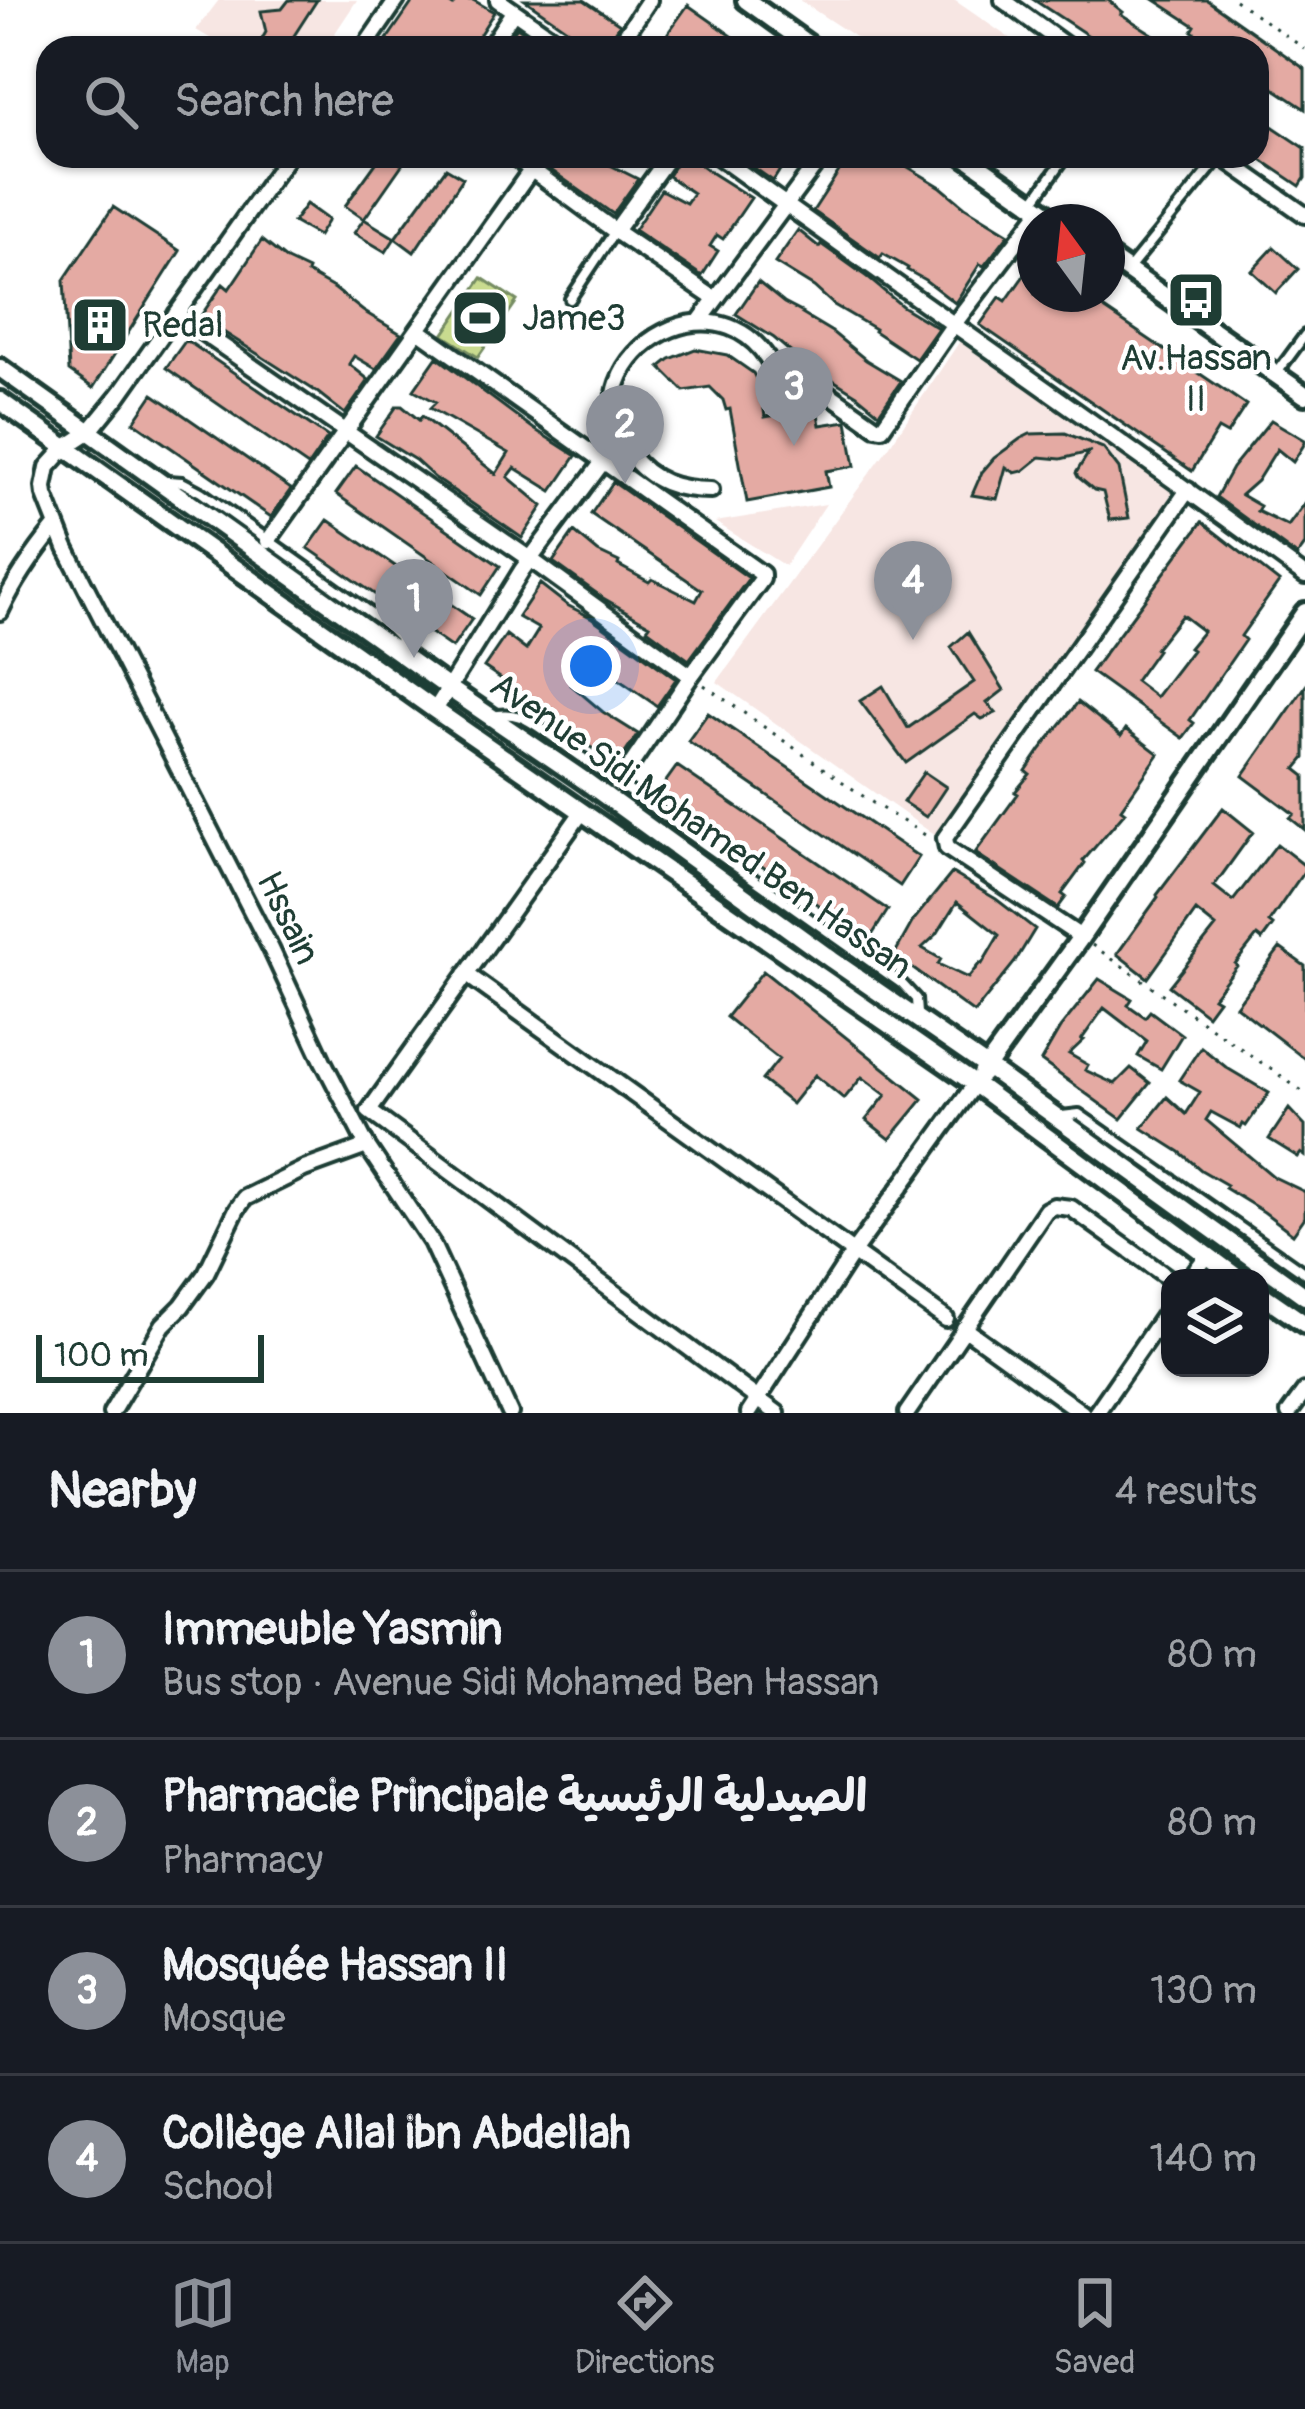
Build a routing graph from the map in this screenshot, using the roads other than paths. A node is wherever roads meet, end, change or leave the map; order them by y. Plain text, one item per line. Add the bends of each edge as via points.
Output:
1 (397, 0) edge
2 (498, 0) edge
3 (649, 0) edge
4 (746, 0) edge
5 (1003, 0) edge
6 (513, 12) junction
7 (372, 36) edge
8 (497, 36) edge
9 (549, 36) edge
10 (624, 36) edge
11 (796, 36) edge
12 (1053, 36) edge
13 (279, 168) edge
14 (532, 168) edge
15 (543, 168) edge
16 (660, 168) edge
17 (734, 168) edge
18 (813, 168) edge
19 (982, 168) edge
20 (1059, 168) edge
21 (1211, 168) edge
22 (1238, 168) edge
23 (1034, 204) edge
24 (1038, 204) edge
25 (785, 205) junction
26 (1305, 215) edge
27 (615, 231) junction
28 (1017, 235) edge
29 (1127, 270) joint
30 (715, 298) junction
31 (570, 299) dead end
32 (176, 314) junction
33 (699, 322) junction
34 (954, 325) junction
35 (418, 330) junction
36 (1305, 335) edge
37 (0, 368) edge
38 (1276, 374) junction
39 (808, 379) dead end
40 (782, 388) dead end
41 (1305, 395) edge
42 (0, 401) edge
43 (89, 432) junction
44 (345, 433) junction
45 (620, 439) junction
46 (66, 446) junction
47 (602, 461) junction
48 (160, 482) junction
49 (711, 490) dead end
50 (1188, 490) junction
51 (56, 526) junction
52 (268, 541) junction
53 (530, 559) junction
54 (1305, 576) edge
55 (6, 584) edge
56 (0, 612) edge
57 (1305, 612) edge
58 (401, 655) junction
59 (691, 676) junction
60 (450, 689) junction
61 (435, 710) junction
62 (491, 716) junction
63 (619, 784) junction
64 (582, 812) junction
65 (1081, 937) junction
66 (466, 974) junction
67 (916, 1018) junction
68 (987, 1066) junction
69 (975, 1084) junction
70 (1054, 1118) junction
71 (367, 1146) junction
72 (854, 1251) junction
73 (1207, 1256) junction
74 (1197, 1269) edge
75 (1225, 1269) edge
76 (1161, 1273) edge
77 (1305, 1273) edge
78 (1305, 1296) edge
79 (1269, 1299) edge
80 (946, 1319) dead end
81 (1161, 1319) edge
82 (1305, 1324) edge
83 (964, 1328) junction
84 (1305, 1390) edge
85 (759, 1400) junction
86 (111, 1413) edge
87 (510, 1413) edge
88 (749, 1413) edge
89 (777, 1413) edge
90 (907, 1413) edge
91 (1082, 1413) edge
92 (1096, 1413) edge
93 (1289, 1413) edge

1 - 7 street
2 - 6 street
3 - 10 street
4 - 11 street
5 - 12 street
6 - 8 street
6 - 9 street
13 - 32 street
14 - 35 street
15 - 27 street
16 - 27 street
17 - 25 street
18 - 25 street
19 - 23 street
20 - 24 lane
21 - 29 lane
22 - 26 street
25 - 30 street
25 - 34 street
27 - 30 street
27 - 31 lane
28 - 34 street
29 - 38 street
30 - 33 street
32 - 43 street
32 - 44 street
33 - 40 street via 752,340
33 - 45 street via 651,338 630,358 618,385
34 - 39 street via 882,428
34 - 50 street
35 - 44 street
35 - 47 street
36 - 38 lane
37 - 43 street, Avenue Sidi Mohamed Ben Hassan
38 - 41 street
42 - 46 street, Avenue Sidi Mohamed Ben Hassan
43 - 46 street
43 - 48 street, Avenue Sidi Mohamed Ben Hassan
44 - 52 street
44 - 53 street
45 - 47 street
45 - 49 street via 652,477
46 - 51 street, Hssain via 44,487
46 - 61 street, Avenue Sidi Mohamed Ben Hassan
47 - 53 street
47 - 59 street via 762,574
48 - 52 lane via 201,492
48 - 58 street, Avenue Sidi Mohamed Ben Hassan
50 - 54 street
50 - 65 street via 945,838 946,848
51 - 55 street
51 - 71 street, Hssain
52 - 58 lane via 386,624
53 - 59 street
53 - 60 street
55 - 56 street
57 - 65 street
58 - 60 street, Avenue Sidi Mohamed Ben Hassan
59 - 63 street
60 - 61 street
60 - 62 street, Avenue Sidi Mohamed Ben Hassan
61 - 64 street, Avenue Sidi Mohamed Ben Hassan
62 - 63 lane via 520,715
62 - 67 street, Avenue Sidi Mohamed Ben Hassan
63 - 67 lane via 902,984 916,999
64 - 66 street
64 - 69 street, Avenue Sidi Mohamed Ben Hassan
65 - 68 street
66 - 72 street
66 - 85 street via 369,1111
67 - 68 street, Avenue Sidi Mohamed Ben Hassan
68 - 69 street
68 - 70 street, Avenue Sidi Mohamed Ben Hassan
69 - 72 street
69 - 73 street, Avenue Sidi Mohamed Ben Hassan
70 - 77 lane via 1079,1114
70 - 78 street, Avenue Sidi Mohamed Ben Hassan
71 - 86 street via 245,1198 206,1273 163,1325
71 - 87 street, Hssain via 431,1242
72 - 80 street
72 - 85 street
73 - 74 street
73 - 75 street, Avenue Sidi Mohamed Ben Hassan
76 - 83 street via 1071,1208 1054,1206
79 - 82 street
81 - 92 street
83 - 90 street
83 - 91 street
84 - 93 street
85 - 88 street
85 - 89 street

